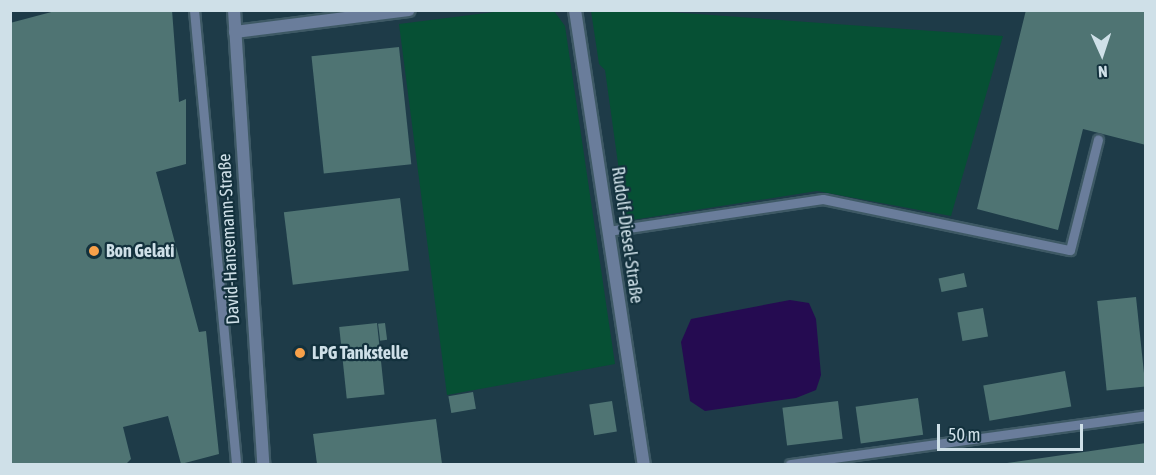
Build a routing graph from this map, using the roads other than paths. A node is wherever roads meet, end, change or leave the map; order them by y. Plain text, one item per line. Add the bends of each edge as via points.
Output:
1 (194, 10) edge
2 (234, 10) edge
3 (410, 10) edge
4 (575, 10) edge
5 (235, 32) junction
6 (1098, 139) dead end
7 (608, 231) junction
8 (1146, 415) edge
9 (874, 460) edge
10 (236, 465) edge
11 (263, 465) edge
12 (644, 465) edge
13 (790, 465) edge

1 - 10 lane
2 - 5 street, David-Hansemann-Straße
3 - 5 street
4 - 7 street, Rudolf-Diesel-Straße
5 - 11 street, David-Hansemann-Straße
6 - 7 lane via 1070,250 823,199
7 - 12 street, Rudolf-Diesel-Straße
8 - 9 lane
9 - 13 lane

